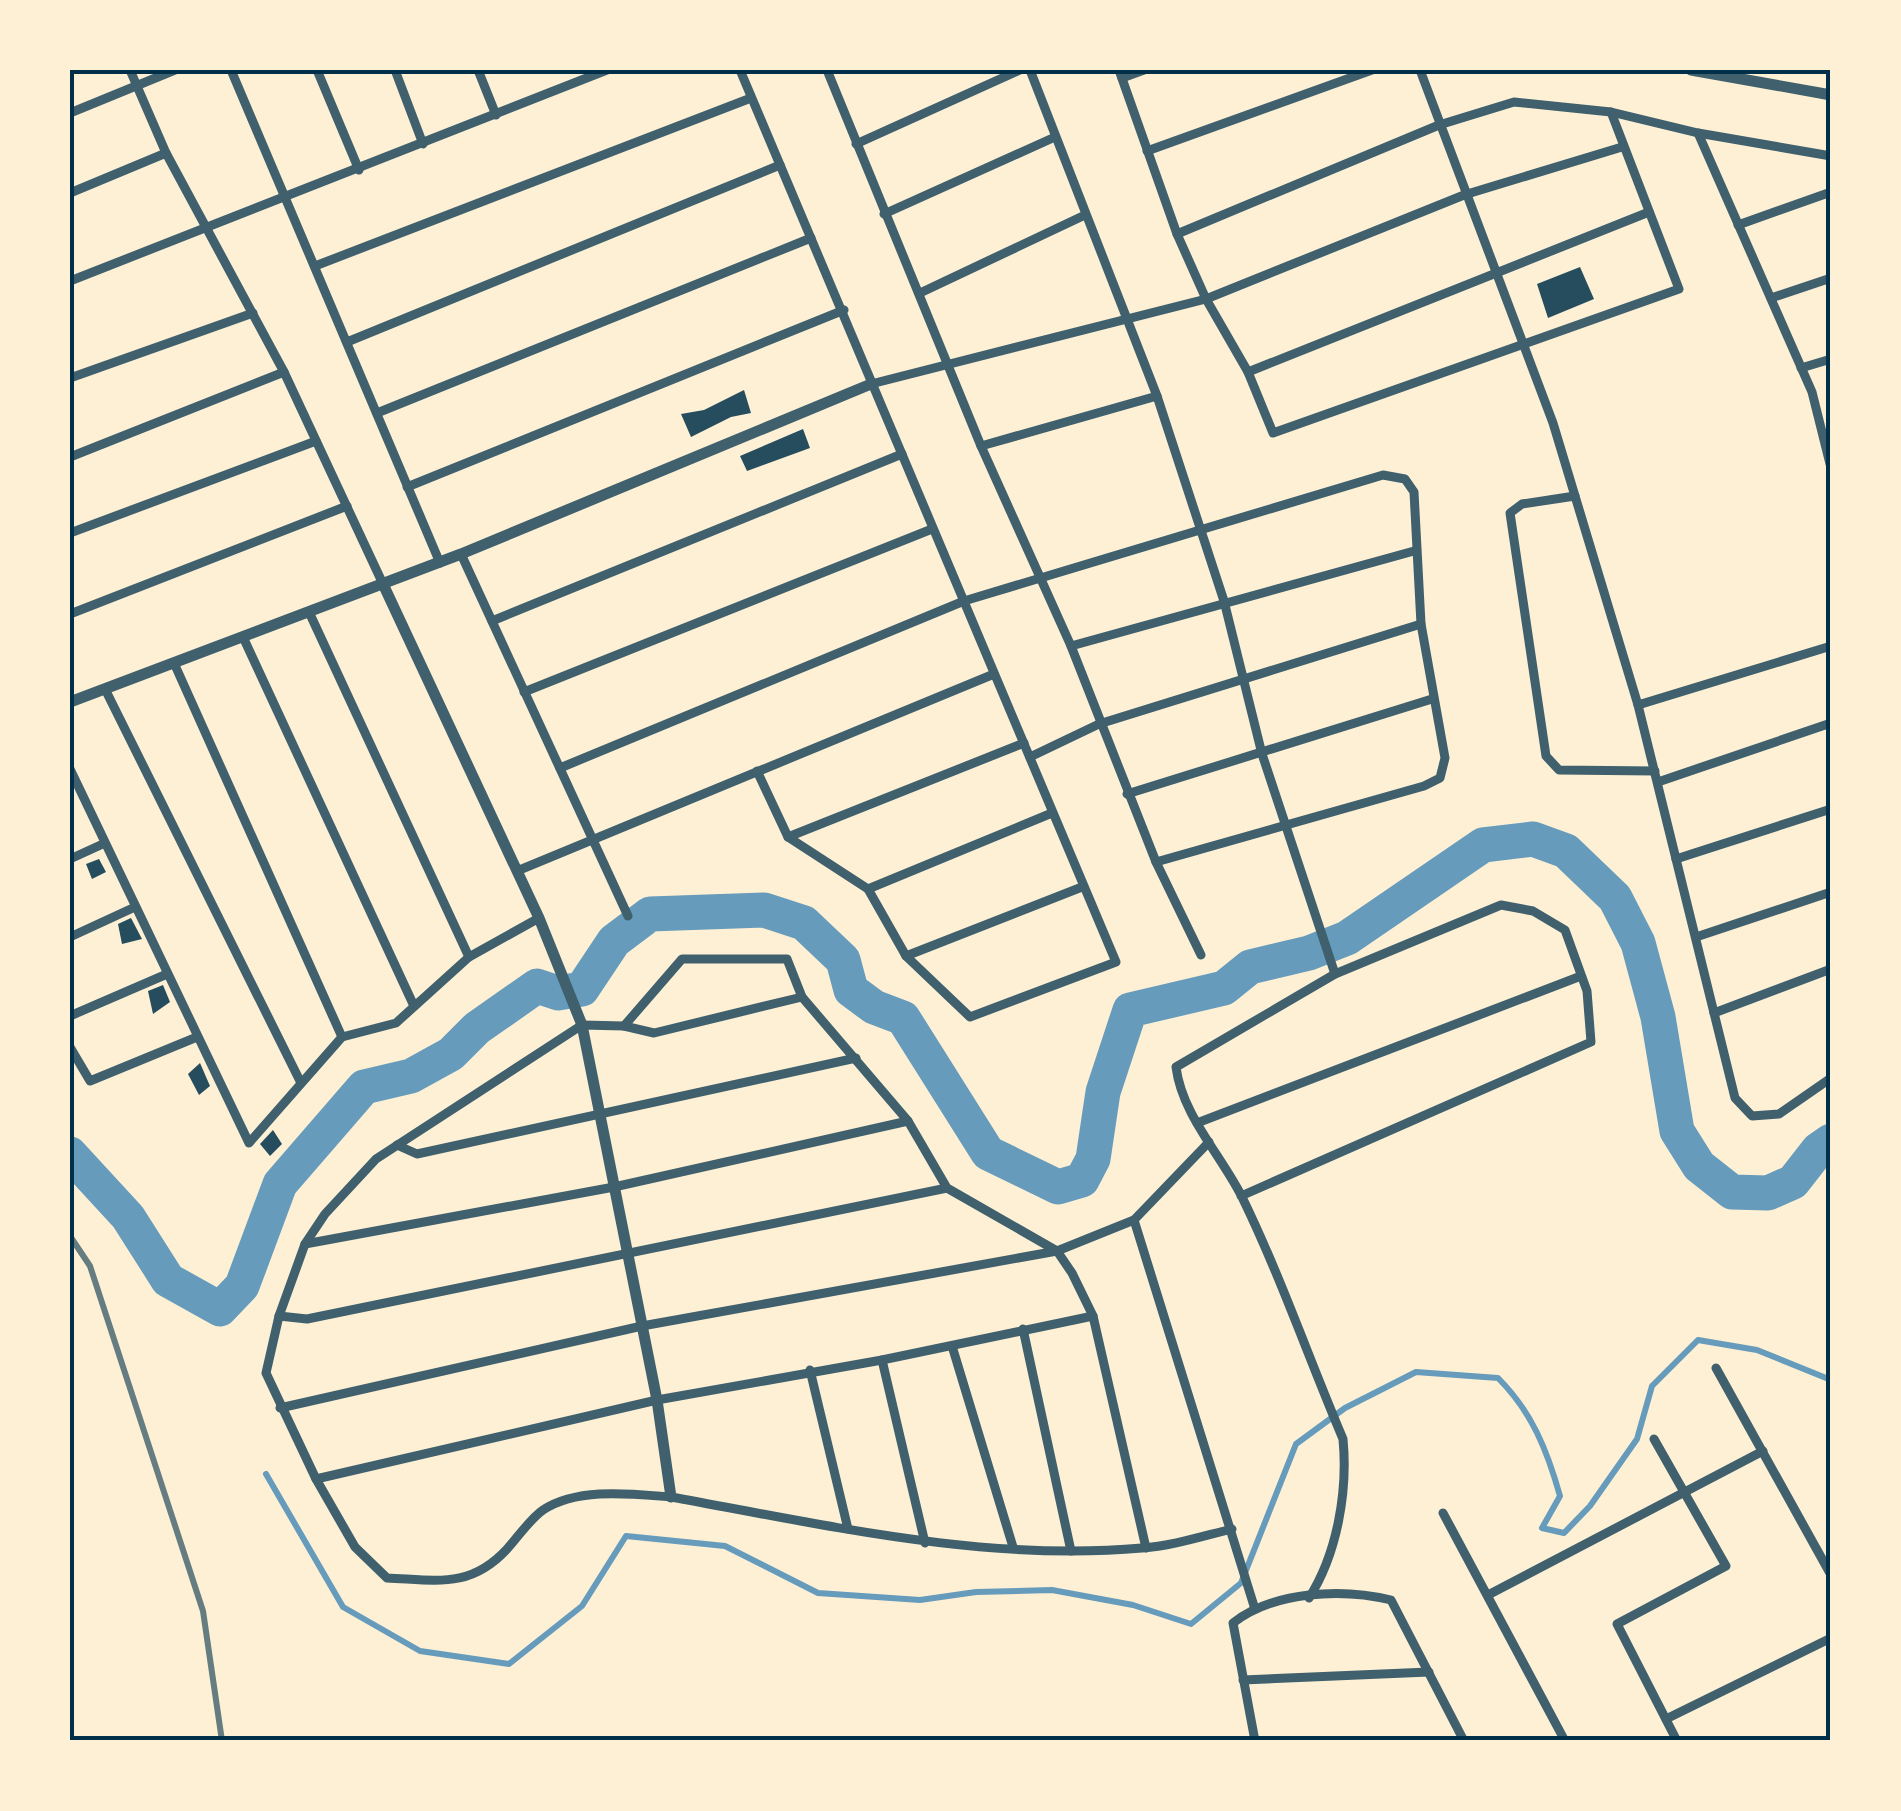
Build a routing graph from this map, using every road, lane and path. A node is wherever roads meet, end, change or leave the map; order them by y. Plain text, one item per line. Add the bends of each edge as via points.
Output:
1 (130, 70) edge
2 (175, 70) edge
3 (231, 70) edge
4 (317, 70) edge
5 (395, 70) edge
6 (478, 70) edge
7 (607, 70) edge
8 (740, 70) edge
9 (828, 70) edge
10 (1020, 70) edge
11 (1030, 70) edge
12 (1144, 70) edge
13 (1372, 70) edge
14 (1420, 70) edge
15 (1699, 71) edge
16 (1120, 74) edge
17 (137, 85) junction
18 (1831, 95) edge
19 (750, 98) junction
20 (1611, 112) junction
21 (70, 113) edge
22 (496, 115) junction
23 (1439, 124) junction
24 (1698, 133) junction
25 (1056, 137) junction
26 (423, 144) junction
27 (856, 144) junction
28 (1622, 147) junction
29 (1147, 151) junction
30 (166, 153) junction
31 (1831, 156) edge
32 (780, 165) junction
33 (359, 170) junction
34 (1831, 192) edge
35 (70, 194) edge
36 (1464, 195) junction
37 (287, 199) junction
38 (1649, 212) junction
39 (884, 214) junction
40 (1085, 216) junction
41 (206, 224) junction
42 (1738, 225) junction
43 (1176, 234) junction
44 (811, 238) junction
45 (314, 266) junction
46 (1494, 274) junction
47 (1831, 278) edge
48 (70, 281) edge
49 (920, 293) junction
50 (1771, 298) junction
51 (1206, 299) junction
52 (844, 310) junction
53 (253, 313) junction
54 (1125, 320) junction
55 (347, 342) junction
56 (1522, 348) junction
57 (1831, 359) edge
58 (950, 364) junction
59 (1801, 368) junction
60 (284, 372) junction
61 (1248, 372) junction
62 (70, 378) edge
63 (871, 384) junction
64 (1157, 396) junction
65 (377, 413) junction
66 (316, 441) junction
67 (1828, 443) edge
68 (981, 446) junction
69 (902, 454) junction
70 (70, 457) edge
71 (1831, 468) edge
72 (408, 486) junction
73 (1575, 496) junction
74 (347, 506) junction
75 (932, 529) junction
76 (1202, 530) junction
77 (70, 534) edge
78 (1414, 551) junction
79 (461, 554) junction
80 (440, 562) junction
81 (1042, 576) junction
82 (383, 584) junction
83 (964, 602) junction
84 (1224, 602) junction
85 (309, 612) junction
86 (70, 614) edge
87 (492, 621) junction
88 (1422, 624) junction
89 (243, 637) junction
90 (1071, 646) junction
91 (1831, 646) edge
92 (174, 663) junction
93 (994, 674) junction
94 (1244, 677) junction
95 (105, 689) junction
96 (524, 692) junction
97 (1432, 698) junction
98 (70, 702) edge
99 (1638, 704) junction
100 (1099, 724) junction
101 (1831, 724) edge
102 (1024, 743) junction
103 (1262, 754) junction
104 (1030, 757) junction
105 (560, 768) junction
106 (757, 771) junction
107 (71, 775) edge
108 (1656, 777) junction
109 (1127, 794) junction
110 (1831, 809) edge
111 (1052, 813) junction
112 (1288, 822) junction
113 (788, 837) junction
114 (592, 838) junction
115 (105, 843) junction
116 (1676, 858) junction
117 (70, 859) edge
118 (1156, 862) junction
119 (517, 871) junction
120 (1082, 887) junction
121 (868, 889) junction
122 (1831, 892) edge
123 (135, 907) junction
124 (628, 916) dead end
125 (539, 918) junction
126 (70, 937) edge
127 (1696, 937) junction
128 (1201, 954) dead end
129 (906, 956) junction
130 (469, 957) junction
131 (1333, 969) junction
132 (1831, 969) edge
133 (167, 974) junction
134 (1581, 976) junction
135 (802, 996) junction
136 (414, 1006) junction
137 (1714, 1012) junction
138 (70, 1016) edge
139 (582, 1025) junction
140 (624, 1026) junction
141 (196, 1037) junction
142 (342, 1037) junction
143 (70, 1046) edge
144 (856, 1058) junction
145 (1831, 1078) edge
146 (301, 1083) junction
147 (600, 1115) junction
148 (908, 1120) junction
149 (1198, 1123) junction
150 (1208, 1142) junction
151 (397, 1146) junction
152 (614, 1187) junction
153 (948, 1188) junction
154 (1241, 1196) junction
155 (1134, 1220) junction
156 (305, 1244) junction
157 (1057, 1251) junction
158 (628, 1256) junction
159 (279, 1316) junction
160 (1093, 1316) junction
161 (642, 1326) junction
162 (1023, 1329) junction
163 (952, 1346) junction
164 (882, 1360) junction
165 (1716, 1368) dead end
166 (810, 1370) junction
167 (657, 1400) junction
168 (280, 1408) junction
169 (1654, 1439) dead end
170 (1763, 1451) junction
171 (316, 1479) junction
172 (1684, 1490) junction
173 (672, 1497) junction
174 (1443, 1513) dead end
175 (848, 1529) junction
176 (1232, 1529) junction
177 (924, 1544) junction
178 (1013, 1546) junction
179 (1146, 1548) junction
180 (1071, 1552) junction
181 (1831, 1574) edge
182 (1488, 1595) junction
183 (1308, 1598) junction
184 (1254, 1606) junction
185 (1831, 1638) edge
186 (1428, 1672) junction
187 (1243, 1680) junction
188 (1666, 1719) junction
189 (1254, 1741) edge
190 (1464, 1741) edge
191 (1565, 1741) edge
192 (1677, 1741) edge

1 - 17 street
2 - 17 street
3 - 37 street
4 - 33 street
5 - 26 street
6 - 22 street
7 - 22 street
8 - 19 street
9 - 27 street
10 - 27 street
11 - 25 street
12 - 16 street
13 - 29 street
14 - 23 street
15 - 18 street
16 - 29 street
17 - 21 street
17 - 30 street
19 - 32 street
19 - 45 street
20 - 23 street via 1514,102
20 - 24 street
20 - 28 street
22 - 26 street
23 - 36 street
23 - 43 street
24 - 31 street
24 - 42 street
25 - 39 street
25 - 40 street
26 - 33 street
27 - 39 street
28 - 36 street
28 - 38 street
29 - 43 street
30 - 35 street
30 - 41 street
32 - 44 street
32 - 55 street
33 - 37 street
34 - 42 street
36 - 46 street
36 - 51 street
37 - 41 street
37 - 45 street
38 - 46 street
38 - 56 street via 1679,289
39 - 49 street
40 - 49 street
40 - 54 street
41 - 48 street
41 - 53 street
42 - 50 street
43 - 51 street
44 - 52 street
44 - 65 street
45 - 55 street
46 - 56 street
46 - 61 street
47 - 50 street
49 - 58 street
50 - 59 street
51 - 54 street
51 - 61 street
52 - 63 street
52 - 72 street
53 - 60 street
53 - 62 street
54 - 58 street
54 - 64 street
55 - 65 street
56 - 61 street via 1273,433
56 - 73 street
57 - 59 street
58 - 63 street
58 - 68 street
59 - 67 street
60 - 66 street
60 - 70 street
63 - 69 street
63 - 79 street
64 - 68 street
64 - 76 street
65 - 72 street
66 - 74 street
66 - 77 street
67 - 71 street
68 - 81 street
69 - 75 street
69 - 87 street
72 - 80 street
73 - 99 street
73 - 108 street via 1522,504 1510,514 1546,756 1559,770
74 - 82 street
74 - 86 street
75 - 83 street
75 - 96 street
76 - 78 street via 1393,476 1414,492
76 - 81 street
76 - 84 street
78 - 84 street
78 - 88 street
79 - 80 street
79 - 87 street
80 - 82 street
81 - 83 street
81 - 90 street
82 - 85 street
82 - 119 street
83 - 93 street
83 - 105 street
84 - 90 street
84 - 94 street
85 - 89 street
85 - 130 street
87 - 96 street
88 - 94 street
88 - 97 street
89 - 92 street
89 - 136 street
90 - 100 street
91 - 99 street
92 - 95 street
92 - 142 street
93 - 102 street
93 - 106 street
94 - 100 street
94 - 103 street
95 - 98 street
95 - 146 street
96 - 105 street
97 - 103 street
97 - 112 street via 1445,758 1440,778
99 - 108 street
100 - 104 street
100 - 109 street
101 - 108 street
102 - 104 street
102 - 113 street
103 - 109 street
103 - 112 street
104 - 111 street
105 - 114 street
106 - 113 street
106 - 114 street
107 - 115 street
108 - 116 street
109 - 118 street
110 - 116 street
111 - 120 street
111 - 121 street
112 - 118 street
112 - 131 street
113 - 121 street
114 - 119 street
114 - 124 street
115 - 117 street
115 - 123 street
116 - 127 street
118 - 128 street
119 - 125 street
120 - 129 street
120 - 129 street via 1116,962 970,1017
121 - 129 street
122 - 127 street
123 - 126 street
123 - 133 street
125 - 130 street
125 - 139 street
127 - 137 street
130 - 136 street
131 - 134 street via 1501,905 1533,911 1564,930
131 - 149 street via 1176,1067
132 - 137 street
133 - 138 street
133 - 141 street
134 - 149 street
134 - 154 street via 1590,1042
135 - 140 street via 654,1034
135 - 140 street via 787,959 682,958
135 - 144 street
136 - 142 street via 396,1022
137 - 145 street via 1735,1098 1752,1116 1779,1114
139 - 140 street
139 - 147 street
139 - 151 street
141 - 143 street via 90,1082
141 - 146 street via 249,1143
142 - 146 street
144 - 147 street
144 - 148 street
147 - 151 street via 417,1154
147 - 152 street
148 - 152 street
148 - 153 street
149 - 150 street
150 - 154 street
150 - 155 street
151 - 156 street via 376,1159
152 - 156 street
152 - 158 street
153 - 157 street
153 - 158 street
154 - 183 street via 1343,1439 1329,1567
155 - 157 street
155 - 176 street
156 - 159 street
157 - 160 street
157 - 161 street
158 - 159 street via 307,1320
158 - 161 street
159 - 168 street via 266,1373
160 - 162 street
160 - 179 street
161 - 167 street
161 - 168 street
162 - 163 street
162 - 180 street
163 - 164 street
163 - 178 street
164 - 166 street
164 - 177 street
165 - 170 street
166 - 167 street
166 - 175 street
167 - 171 street
167 - 173 street
168 - 171 street
169 - 172 street
170 - 172 street
170 - 181 street
171 - 173 street via 354,1547 386,1578 403,1579 452,1581 487,1570 543,1510 576,1497
172 - 182 street
172 - 188 street via 1726,1566 1617,1624
173 - 175 street
174 - 182 street
175 - 177 street
176 - 179 street
176 - 184 street
177 - 178 street
178 - 180 street
179 - 180 street
182 - 191 street
183 - 184 street
183 - 186 street via 1333,1591 1391,1600
184 - 187 street via 1233,1623
185 - 188 street
186 - 187 street
186 - 190 street
187 - 189 street
188 - 192 street

